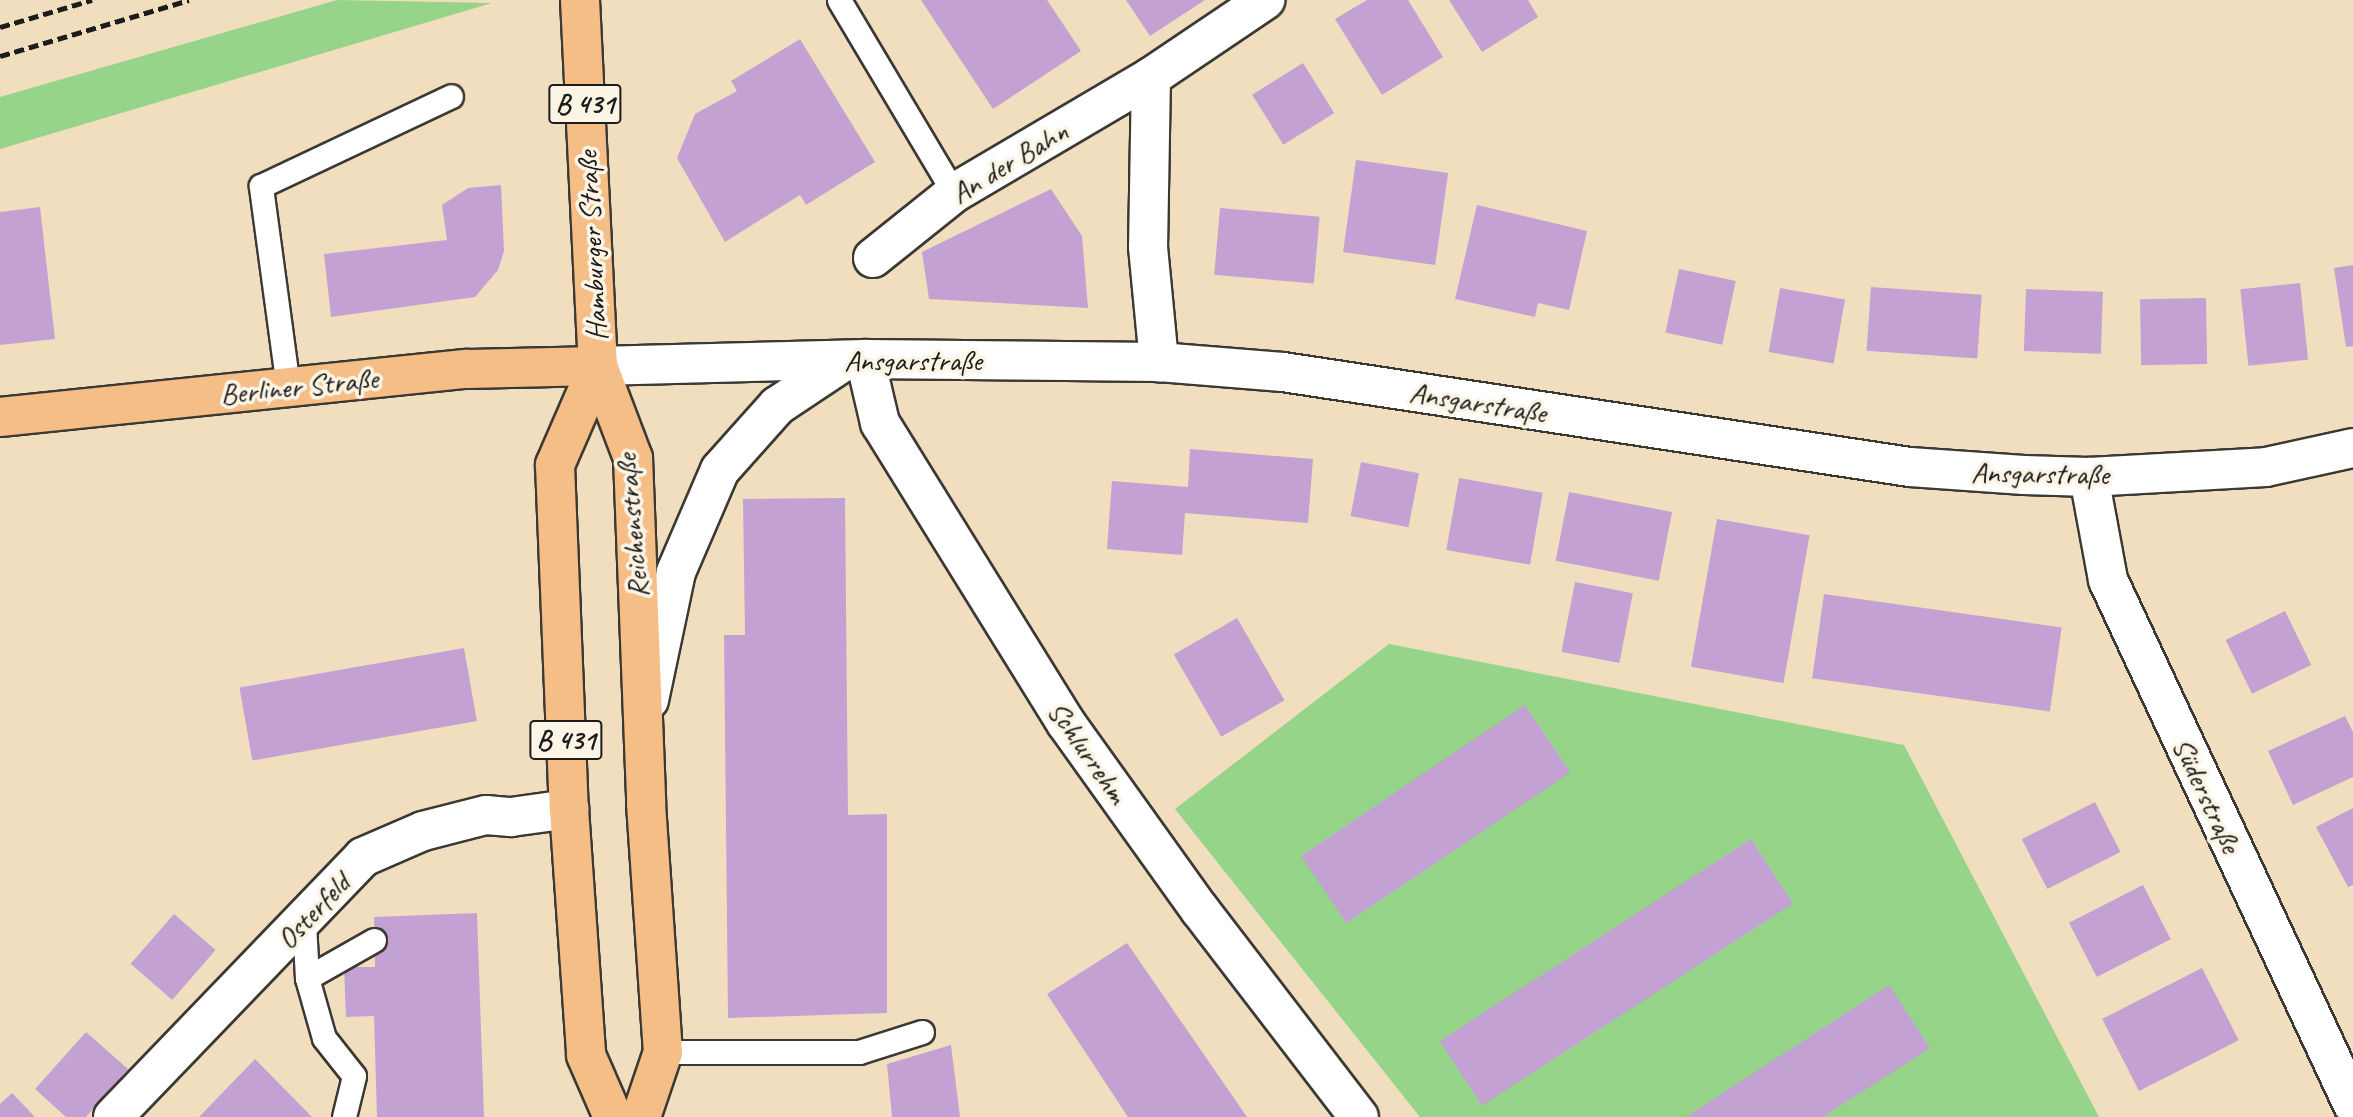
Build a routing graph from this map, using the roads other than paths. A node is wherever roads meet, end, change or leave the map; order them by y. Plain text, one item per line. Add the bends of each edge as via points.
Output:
1 (580, 0) edge
2 (839, 0) edge
3 (1265, 0) edge
4 (1151, 77) junction
5 (451, 96) dead end
6 (954, 193) junction
7 (873, 258) dead end
8 (855, 359) junction
9 (1159, 362) junction
10 (598, 366) junction
11 (288, 387) junction
12 (0, 417) edge
13 (2353, 448) edge
14 (2089, 477) junction
15 (644, 724) junction
16 (569, 809) junction
17 (304, 923) junction
18 (374, 940) dead end
19 (307, 978) junction
20 (922, 1032) dead end
21 (663, 1052) junction
22 (2353, 1105) edge
23 (113, 1117) edge
24 (344, 1117) edge
25 (613, 1117) edge
26 (641, 1117) edge
27 (1359, 1117) edge

1 - 10 main road, Hamburger Straße / B 431
2 - 6 lane
3 - 4 street, An der Bahn
4 - 6 street, An der Bahn
4 - 9 street via 1148,247
5 - 11 lane via 261,186
6 - 7 street, An der Bahn
8 - 9 street, Ansgarstraße
8 - 10 street, Ansgarstraße
8 - 15 street via 778,405 720,470 676,572
8 - 27 street, Schlurrehm via 880,423 1066,723 1200,910
9 - 14 street, Ansgarstraße via 1283,372 1910,467
10 - 11 main road, Berliner Straße via 468,369
10 - 15 main road, Reichenstraße / B 431 via 633,458
10 - 16 main road, B 431 via 555,465
11 - 12 main road, Berliner Straße
13 - 14 street, Ansgarstraße via 2266,467
14 - 22 street, Süderstraße via 2108,580 2323,1049
15 - 21 main road, Reichenstraße / B 431
16 - 17 street, Osterfeld via 511,817 486,815 423,831 387,846 363,857
16 - 25 main road, B 431 via 586,1055
17 - 19 lane
17 - 23 street, Osterfeld
18 - 19 lane
19 - 24 lane via 324,1038 354,1076
20 - 21 lane via 859,1052
21 - 26 main road, Reichenstraße / B 431

